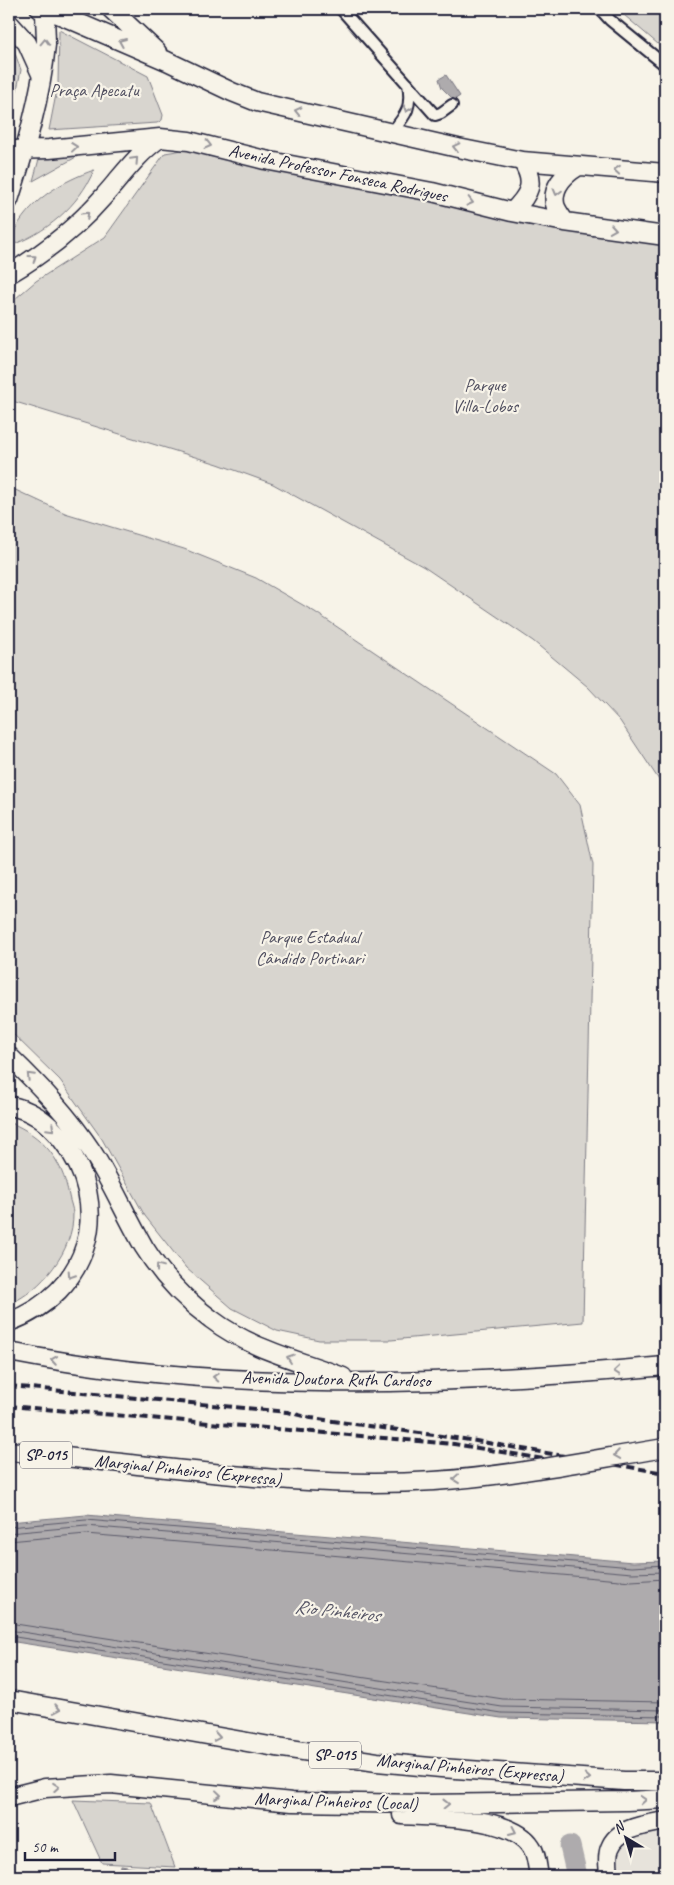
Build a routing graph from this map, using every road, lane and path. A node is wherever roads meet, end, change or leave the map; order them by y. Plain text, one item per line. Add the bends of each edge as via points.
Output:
1 (42, 9) edge
2 (111, 9) edge
3 (341, 9) edge
4 (600, 9) edge
5 (9, 23) edge
6 (167, 61) junction
7 (665, 66) edge
8 (41, 74) junction
9 (408, 83) junction
10 (452, 105) dead end
11 (392, 132) junction
12 (160, 138) junction
13 (17, 150) edge
14 (522, 161) junction
15 (577, 167) junction
16 (665, 174) edge
17 (9, 200) edge
18 (512, 212) junction
19 (565, 222) junction
20 (665, 236) edge
21 (9, 274) edge
22 (9, 1056) edge
23 (9, 1106) edge
24 (9, 1322) edge
25 (9, 1352) edge
26 (665, 1366) edge
27 (352, 1381) junction
28 (665, 1448) edge
29 (9, 1451) edge
30 (9, 1700) edge
31 (665, 1781) edge
32 (9, 1797) edge
33 (665, 1799) edge
34 (292, 1802) junction
35 (665, 1821) edge
36 (539, 1876) edge
37 (609, 1876) edge

6 -> 1 highway
8 -> 1 highway via 46,45
2 - 6 highway
3 - 9 street
4 - 7 street
5 - 8 highway via 27,42
11 -> 6 highway via 257,102
8 - 13 highway via 36,108
9 - 10 street via 435,114
9 -> 11 street via 410,101 407,113
14 -> 11 highway
13 -> 12 highway, Avenida Professor Fonseca Rodrigues
12 -> 18 highway, Avenida Professor Fonseca Rodrigues via 189,141 265,160 432,192
21 -> 12 highway via 86,215 145,149
13 - 17 highway
14 - 15 highway
14 - 18 highway via 530,177 529,190 526,198
16 -> 15 highway
15 -> 19 highway via 561,179 555,196 554,204
18 - 19 highway, Avenida Professor Fonseca Rodrigues
19 -> 20 highway, Avenida Professor Fonseca Rodrigues
27 -> 22 highway via 254,1345 212,1320 189,1301 145,1248 94,1155 68,1117
23 -> 24 highway via 40,1118 53,1129 80,1168 90,1205 90,1226 83,1254 63,1286 31,1312
27 -> 25 highway, Avenida Doutora Ruth Cardoso via 192,1376 94,1366
26 -> 27 highway, Avenida Doutora Ruth Cardoso via 555,1376
28 -> 29 highway, Marginal Pinheiros (Expressa) / SP-015, bridge via 479,1477 433,1482 367,1483 296,1481
30 -> 31 highway, Marginal Pinheiros (Expressa) / SP-015 via 377,1762
32 -> 34 highway, Marginal Pinheiros (Local) via 45,1788 111,1784
34 -> 33 highway, Marginal Pinheiros (Local) via 426,1804
34 -> 36 highway via 327,1810 454,1818 511,1830 520,1834 532,1847
35 - 37 highway via 637,1826 617,1838 610,1848

